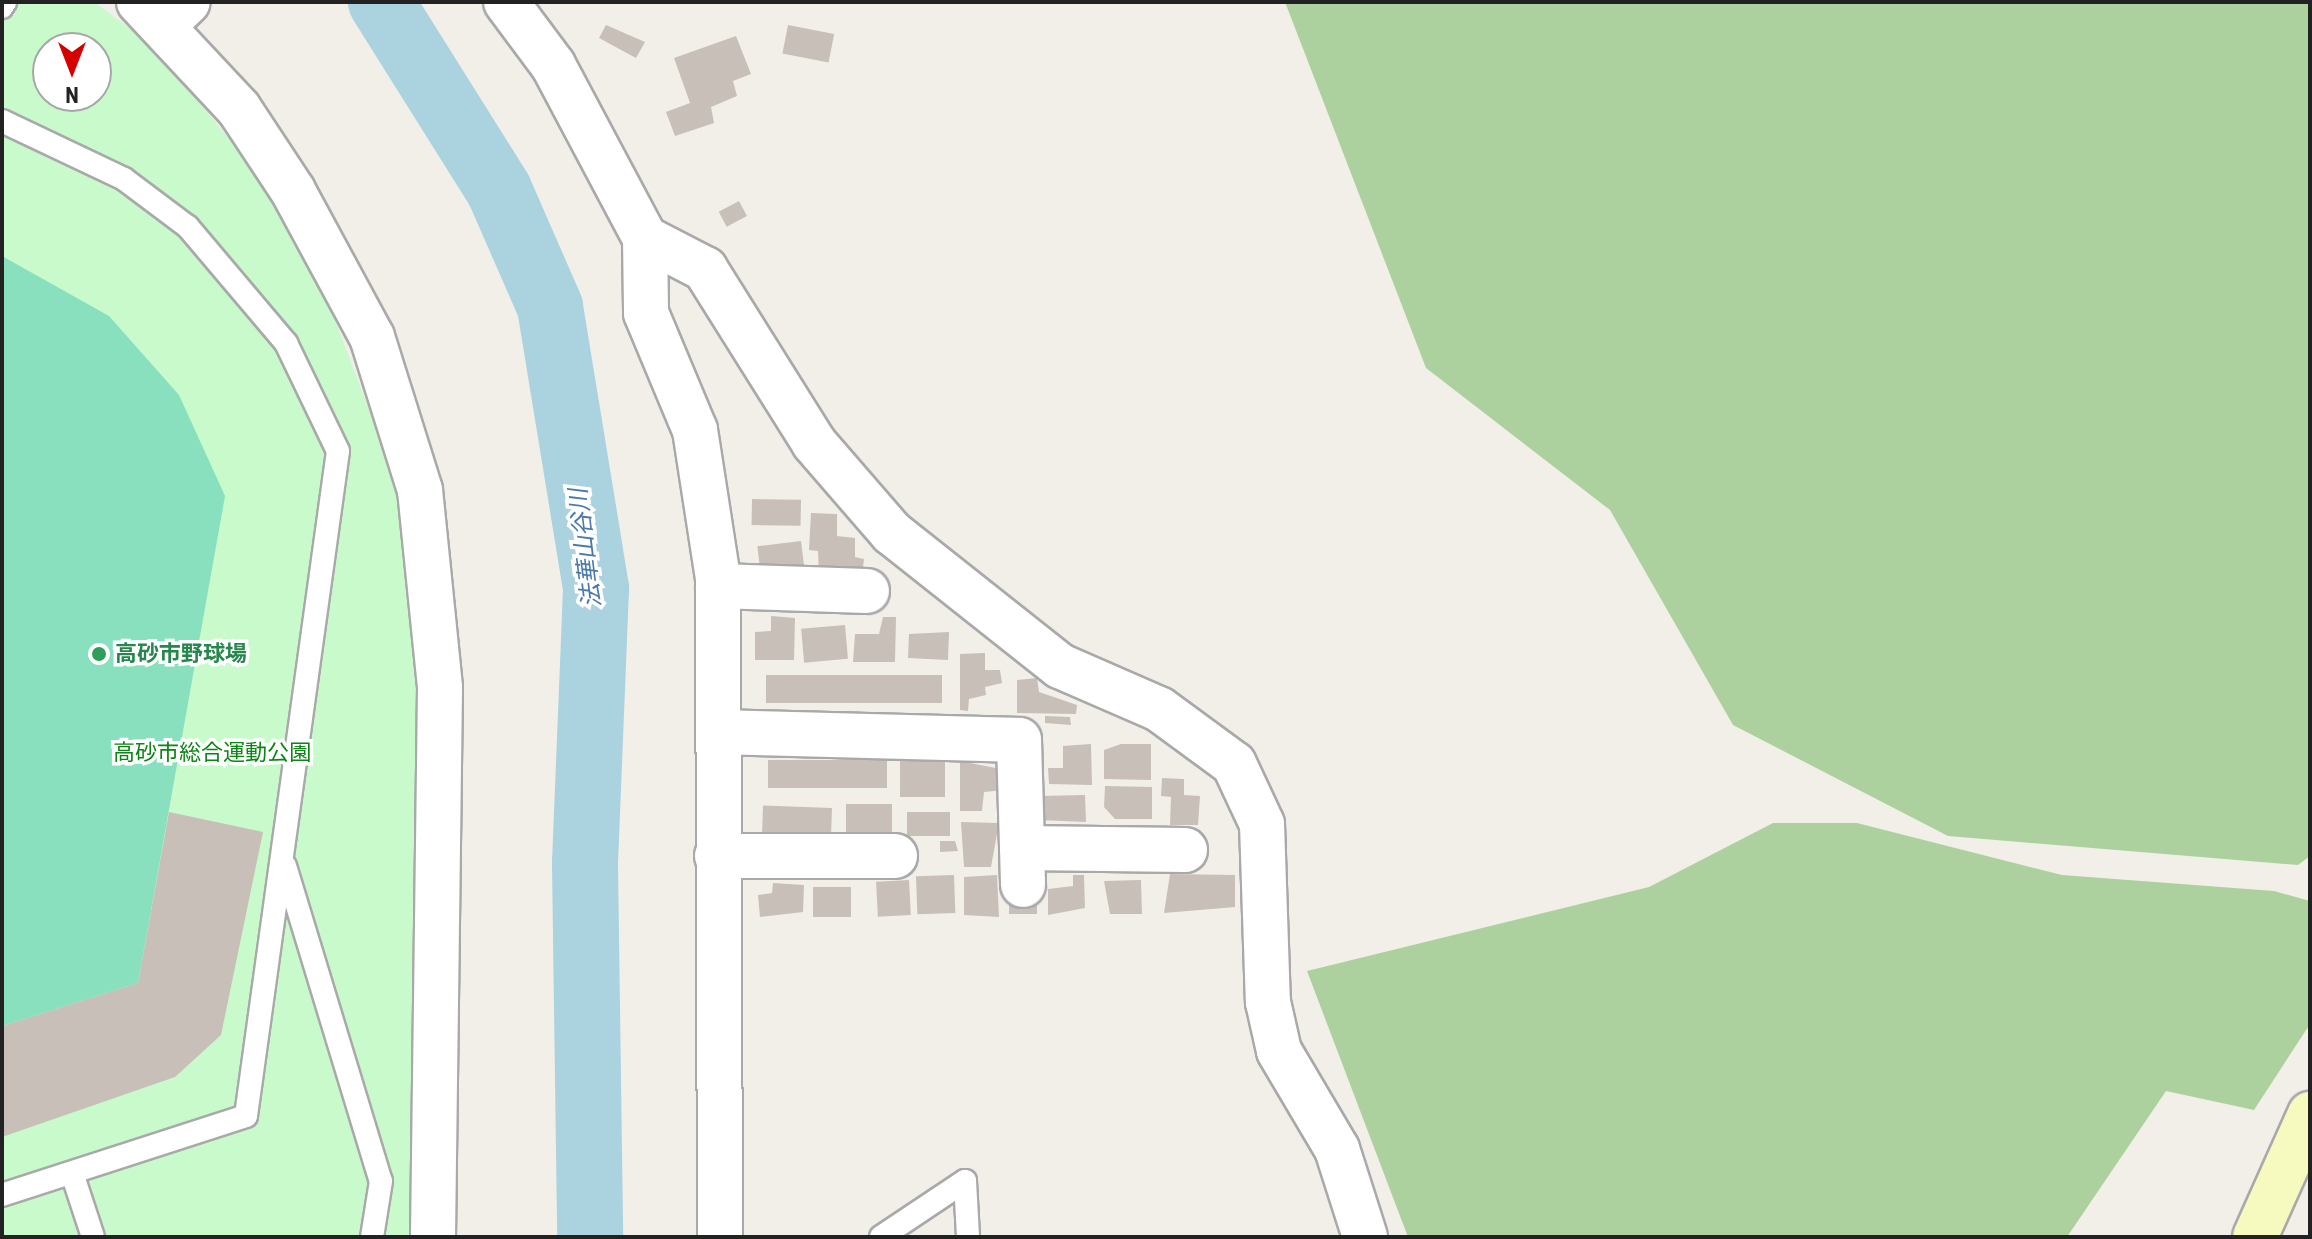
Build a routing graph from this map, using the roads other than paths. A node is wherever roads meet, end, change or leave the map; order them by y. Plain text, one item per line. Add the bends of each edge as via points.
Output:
1 (506, 2) edge
2 (164, 9) edge
3 (2, 121) edge
4 (645, 238) junction
5 (718, 586) junction
6 (867, 591) dead end
7 (719, 732) junction
8 (1185, 850) dead end
9 (717, 856) junction
10 (895, 856) dead end
11 (284, 861) junction
12 (2310, 1114) edge
13 (72, 1173) junction
14 (2, 1195) edge
15 (2263, 1234) edge
16 (93, 1237) edge
17 (372, 1237) edge
18 (433, 1237) edge
19 (720, 1237) edge
20 (881, 1237) edge
21 (968, 1237) edge
22 (1365, 1237) edge

1 - 4 street via 553,65
2 - 18 street via 239,109 300,205 372,337 420,490 440,688
3 - 11 lane via 124,179 188,227 286,343 338,451
4 - 5 street via 646,313 695,430
4 - 22 street via 705,269 814,443 892,533 1060,666 1159,709 1234,764 1262,824 1268,1002 1279,1051 1337,1149
5 - 6 street
5 - 7 street
7 - 8 street via 1019,740 1023,866
7 - 9 street
9 - 10 street
9 - 19 street
11 - 13 lane via 246,1116
11 - 17 lane via 381,1181
12 - 15 main road
13 - 14 lane
13 - 16 lane
20 - 21 lane via 965,1181

